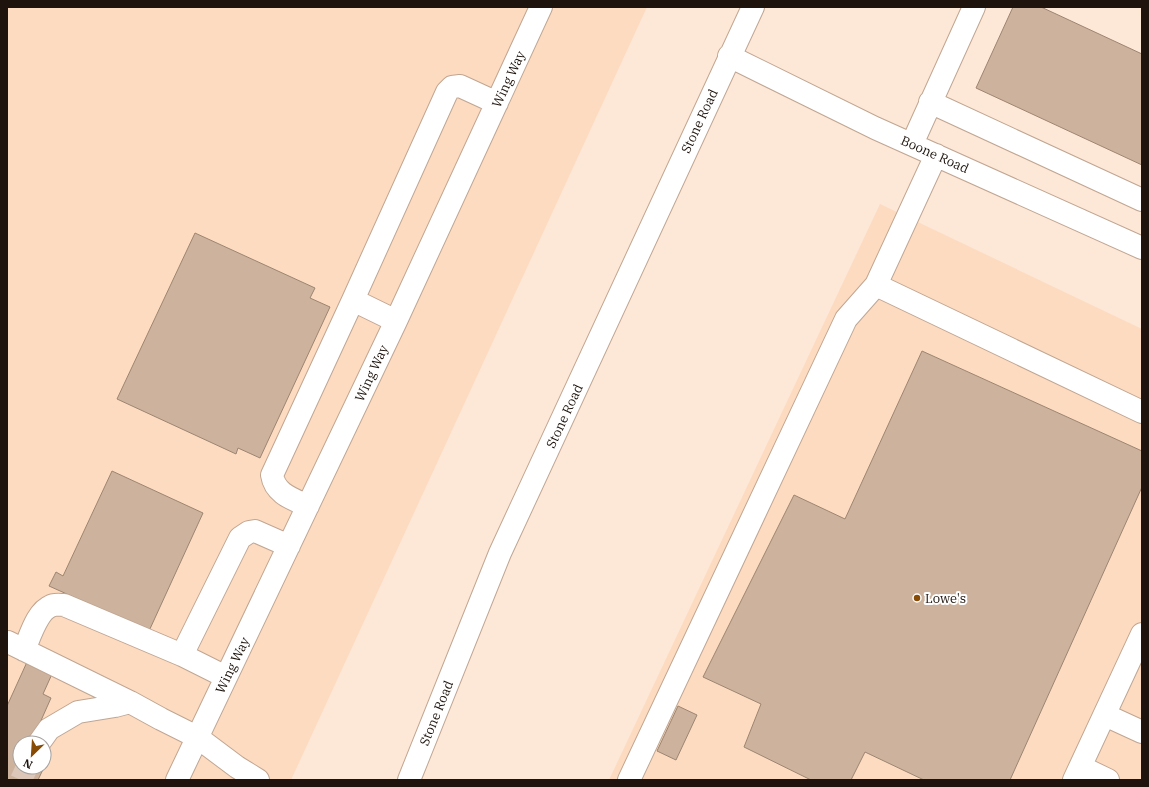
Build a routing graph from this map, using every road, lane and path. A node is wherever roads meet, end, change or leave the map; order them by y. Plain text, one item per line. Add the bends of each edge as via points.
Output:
1 (541, 7) edge
2 (753, 7) edge
3 (974, 7) edge
4 (729, 56) junction
5 (930, 102) junction
6 (497, 104) junction
7 (912, 144) junction
8 (936, 155) junction
9 (1142, 200) edge
10 (1142, 248) edge
11 (876, 286) junction
12 (353, 300) junction
13 (396, 321) junction
14 (1142, 412) edge
15 (308, 506) junction
16 (289, 546) junction
17 (1142, 634) edge
18 (182, 655) junction
19 (1136, 664) edge
20 (226, 677) junction
21 (130, 702) junction
22 (1105, 715) junction
23 (1142, 732) edge
24 (45, 735) edge
25 (197, 737) junction
26 (1078, 773) edge
27 (177, 780) edge
28 (258, 780) edge
29 (408, 780) edge
30 (629, 780) edge
31 (1108, 780) edge

1 - 6 street, Wing Way
2 - 4 street, Stone Road
3 - 5 street
4 - 7 street, Boone Road
4 - 29 street, Stone Road via 500,553
5 - 7 street
5 - 9 street
6 - 12 street via 460,86 452,87 447,92
6 - 13 street, Wing Way
7 - 8 street, Boone Road
8 - 10 street, Boone Road
8 - 11 street
11 - 14 street
11 - 30 street via 846,319
12 - 13 street
12 - 15 street via 272,475 278,489
13 - 15 street, Wing Way
15 - 16 street, Wing Way
16 - 18 street via 255,531 248,532 240,538
16 - 20 street, Wing Way
17 - 19 street
18 - 20 street
18 - 21 street via 64,605 52,605 44,610 16,646
19 - 22 street
20 - 25 street, Wing Way
21 - 24 street via 78,712 49,729
21 - 25 street
22 - 23 street
22 - 26 street
25 - 27 street, Wing Way
25 - 28 street
26 - 31 street

